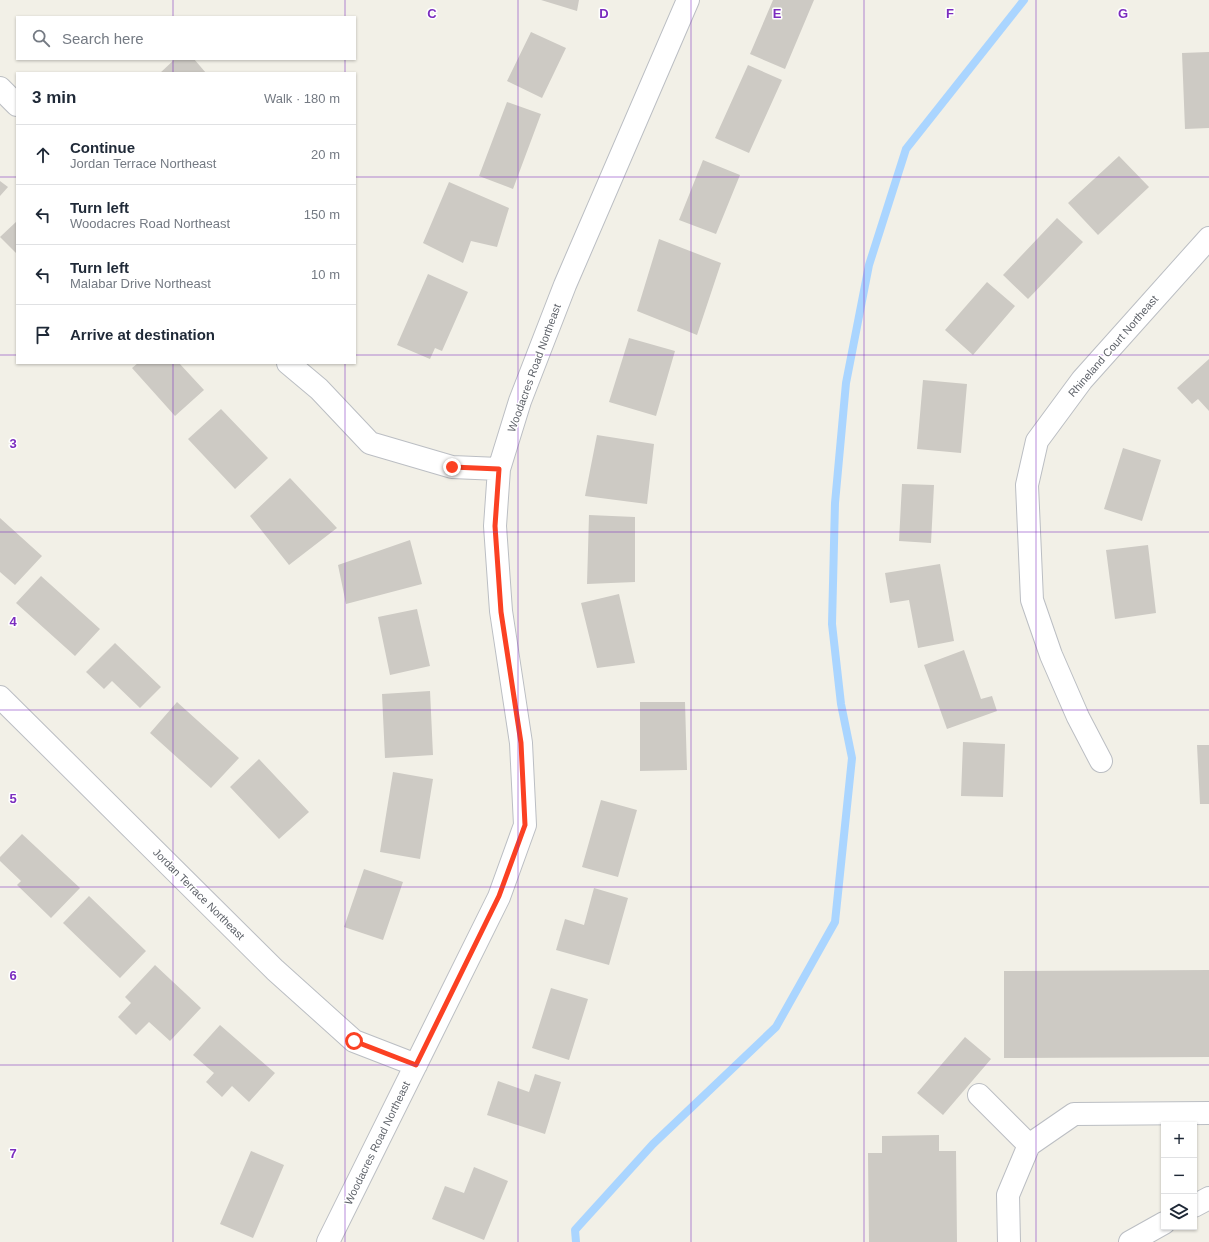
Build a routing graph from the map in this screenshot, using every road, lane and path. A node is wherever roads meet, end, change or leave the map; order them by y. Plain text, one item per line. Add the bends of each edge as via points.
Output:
1 (688, 0) edge
2 (0, 88) edge
3 (16, 104) edge
4 (1209, 238) edge
5 (289, 364) edge
6 (499, 469) junction
7 (0, 697) edge
8 (1101, 761) dead end
9 (416, 1065) junction
10 (979, 1095) dead end
11 (1209, 1113) edge
12 (1030, 1145) junction
13 (1209, 1198) edge
14 (1197, 1204) edge
15 (1161, 1225) edge
16 (328, 1242) edge
17 (1010, 1242) edge
18 (1130, 1242) edge

1 - 6 street, Woodacres Road Northeast via 565,285 520,402
2 - 3 street
4 - 8 street, Rhineland Court Northeast via 1082,380 1037,441 1027,485 1032,600 1054,662
5 - 6 street via 319,389 370,443 452,467
6 - 9 street, Woodacres Road Northeast via 495,526 501,612 521,743 525,825 499,896
7 - 9 street, Jordan Terrace Northeast via 275,970 354,1041
9 - 16 street, Woodacres Road Northeast
10 - 12 street
11 - 12 street via 1074,1114
12 - 17 street via 1008,1195
13 - 14 street
15 - 18 street

